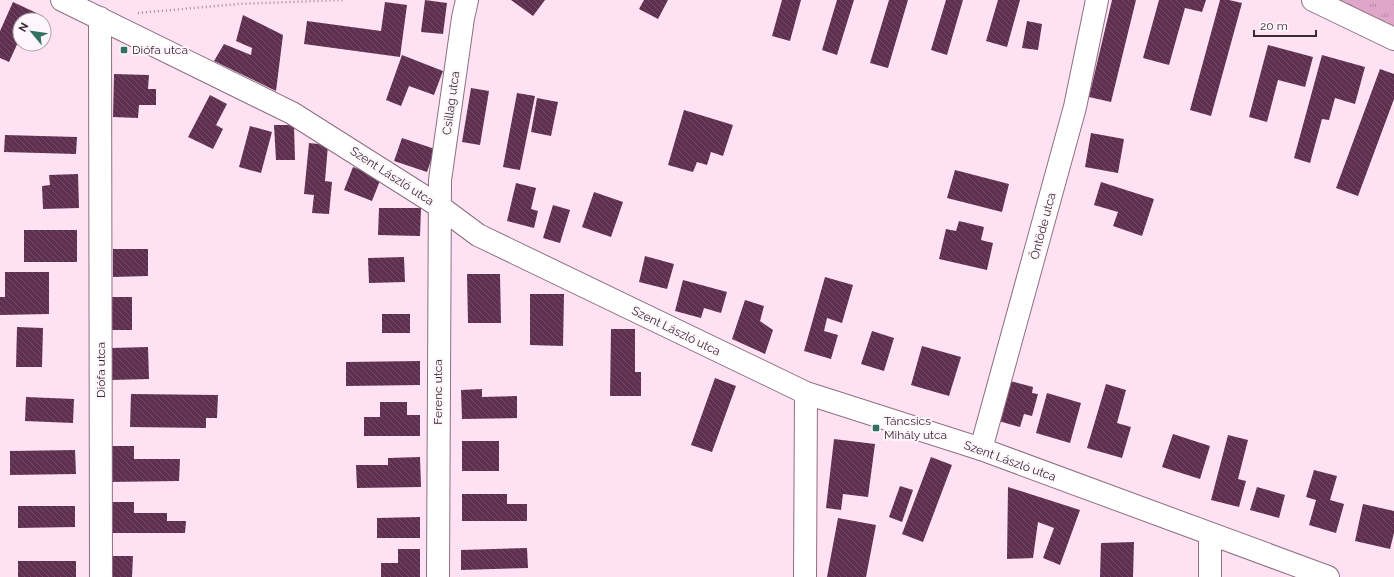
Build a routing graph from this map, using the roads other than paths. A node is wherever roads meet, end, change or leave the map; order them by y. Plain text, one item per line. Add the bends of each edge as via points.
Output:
1 (62, 0) edge
2 (467, 0) edge
3 (1097, 0) edge
4 (1313, 0) edge
5 (100, 18) junction
6 (1394, 40) edge
7 (439, 206) junction
8 (806, 393) junction
9 (981, 450) junction
10 (1210, 534) junction
11 (101, 577) edge
12 (438, 577) edge
13 (805, 577) edge
14 (1210, 577) edge
15 (1328, 577) edge

1 - 5 street, Szent László utca
2 - 7 street, Csillag utca via 440,180
3 - 9 street, Öntöde utca via 1075,107
4 - 6 street
5 - 7 street, Szent László utca via 292,112
5 - 11 street, Diófa utca
7 - 8 street, Szent László utca via 478,234
7 - 12 street, Ferenc utca
8 - 9 street, Szent László utca
8 - 13 street
9 - 10 street, Szent László utca
10 - 14 street
10 - 15 street, Szent László utca

